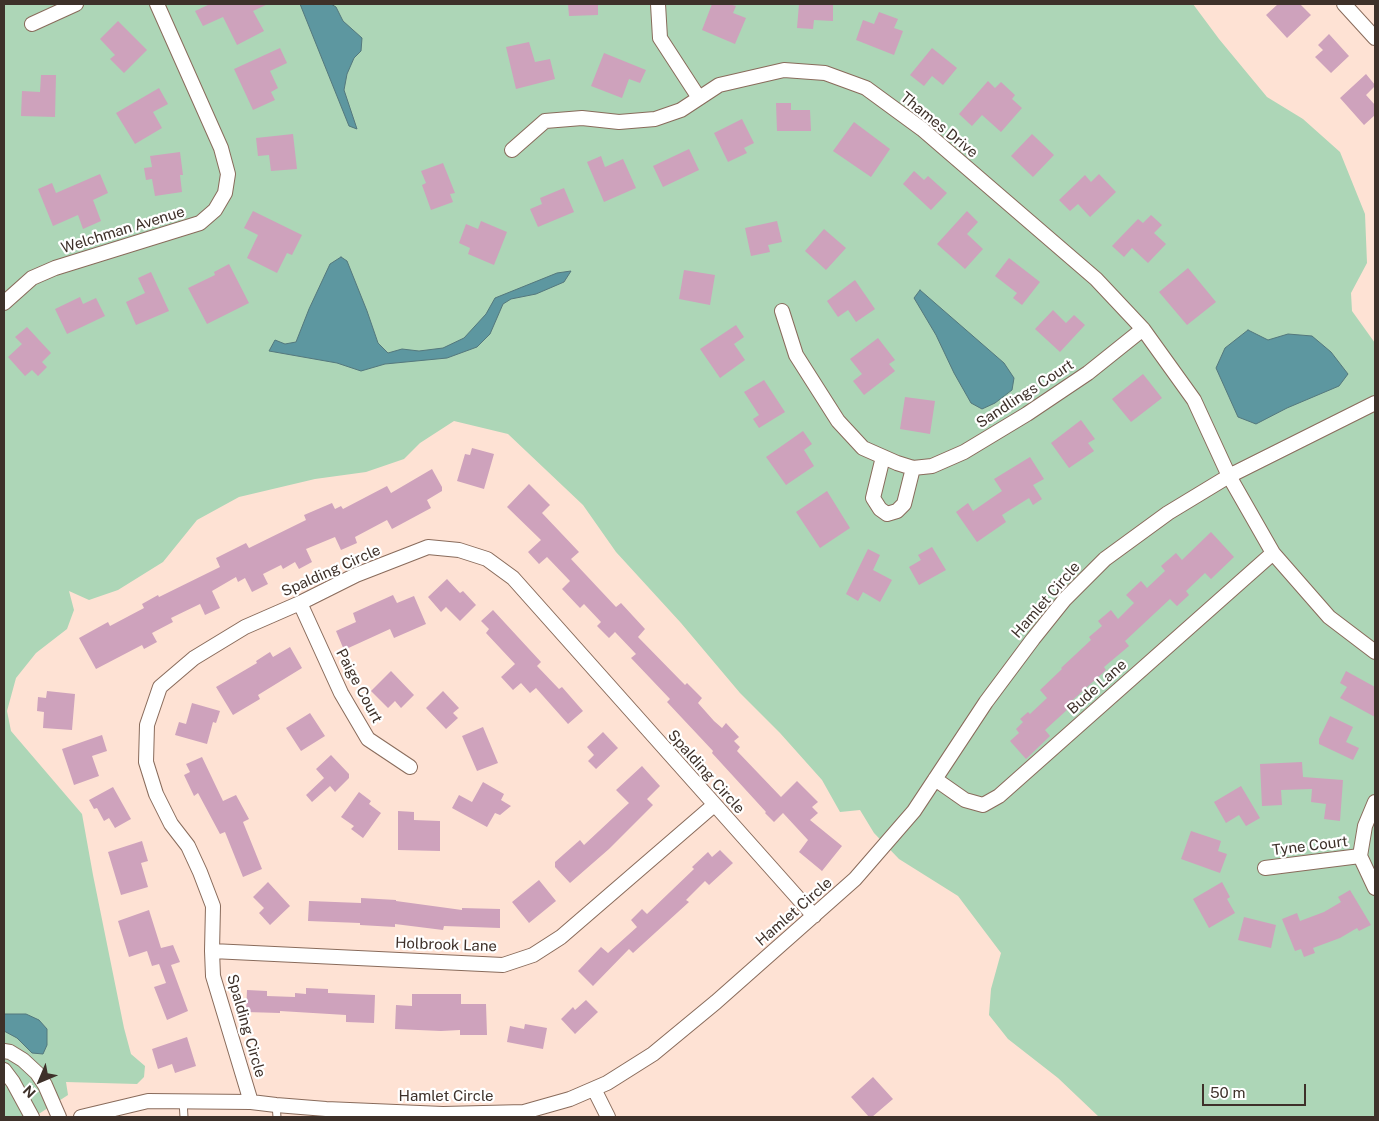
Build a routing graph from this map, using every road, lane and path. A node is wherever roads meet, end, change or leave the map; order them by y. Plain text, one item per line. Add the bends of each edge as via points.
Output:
1 (76, 4) edge
2 (157, 4) edge
3 (658, 4) edge
4 (1344, 4) edge
5 (32, 24) dead end
6 (1375, 38) edge
7 (699, 98) junction
8 (512, 150) dead end
9 (4, 303) edge
10 (782, 311) dead end
11 (1144, 329) junction
12 (1375, 403) edge
13 (883, 457) junction
14 (913, 468) junction
15 (1229, 476) junction
16 (1273, 553) junction
17 (300, 603) junction
18 (1375, 652) edge
19 (410, 767) dead end
20 (935, 780) junction
21 (1375, 802) edge
22 (714, 805) junction
23 (1360, 856) junction
24 (1265, 868) dead end
25 (1375, 888) edge
26 (814, 916) junction
27 (212, 951) junction
28 (4, 1051) edge
29 (4, 1070) edge
30 (594, 1090) junction
31 (183, 1101) junction
32 (251, 1102) junction
33 (276, 1111) edge
34 (426, 1115) edge
35 (32, 1117) edge
36 (60, 1117) edge
37 (81, 1117) edge
38 (184, 1117) edge
39 (608, 1117) edge

1 - 5 street
2 - 9 street, Welchman Avenue via 221,148 228,174 225,193 215,210 200,223 55,268 32,278
3 - 7 street via 660,38
4 - 6 street
7 - 8 street, Thames Drive via 681,110 655,119 545,121
7 - 11 street, Thames Drive via 719,86 784,70 826,73 866,88 922,129 1088,273
10 - 13 street via 796,355 838,421 863,448
11 - 14 street, Sandlings Court via 1019,419 964,452 932,466
11 - 15 street, Thames Drive via 1194,400
12 - 15 street, Hamlet Circle
13 - 14 street
13 - 14 street via 873,498 887,514 904,504
15 - 16 street, Thames Drive
15 - 20 street, Hamlet Circle via 1168,513 1105,559 1065,599 986,702
16 - 18 street, Thames Drive via 1330,617
16 - 20 street, Bude Lane via 1000,796 983,805 965,800
17 - 19 street, Paige Court via 341,693 368,739
17 - 22 street, Spalding Circle via 356,575 428,547 459,550 487,559 513,578
17 - 27 street, Spalding Circle via 245,628 194,658 160,687 147,726 146,762 156,794 171,824 188,846 213,906
20 - 26 street, Hamlet Circle via 914,811 855,879
21 - 23 street via 1365,826
22 - 26 street, Spalding Circle
22 - 27 street, Holbrook Lane via 561,937 533,955 503,964
23 - 24 street, Tyne Court
23 - 25 street
26 - 30 street, Hamlet Circle via 653,1054
27 - 32 street, Spalding Circle via 213,976
28 - 36 street via 23,1060 37,1073
29 - 35 street
30 - 34 street, Hamlet Circle via 524,1112
30 - 39 street
31 - 32 street, Hamlet Circle
31 - 37 street, Hamlet Circle via 148,1101
31 - 38 lane
32 - 33 street, Hamlet Circle
33 - 34 street, Hamlet Circle via 326,1109

